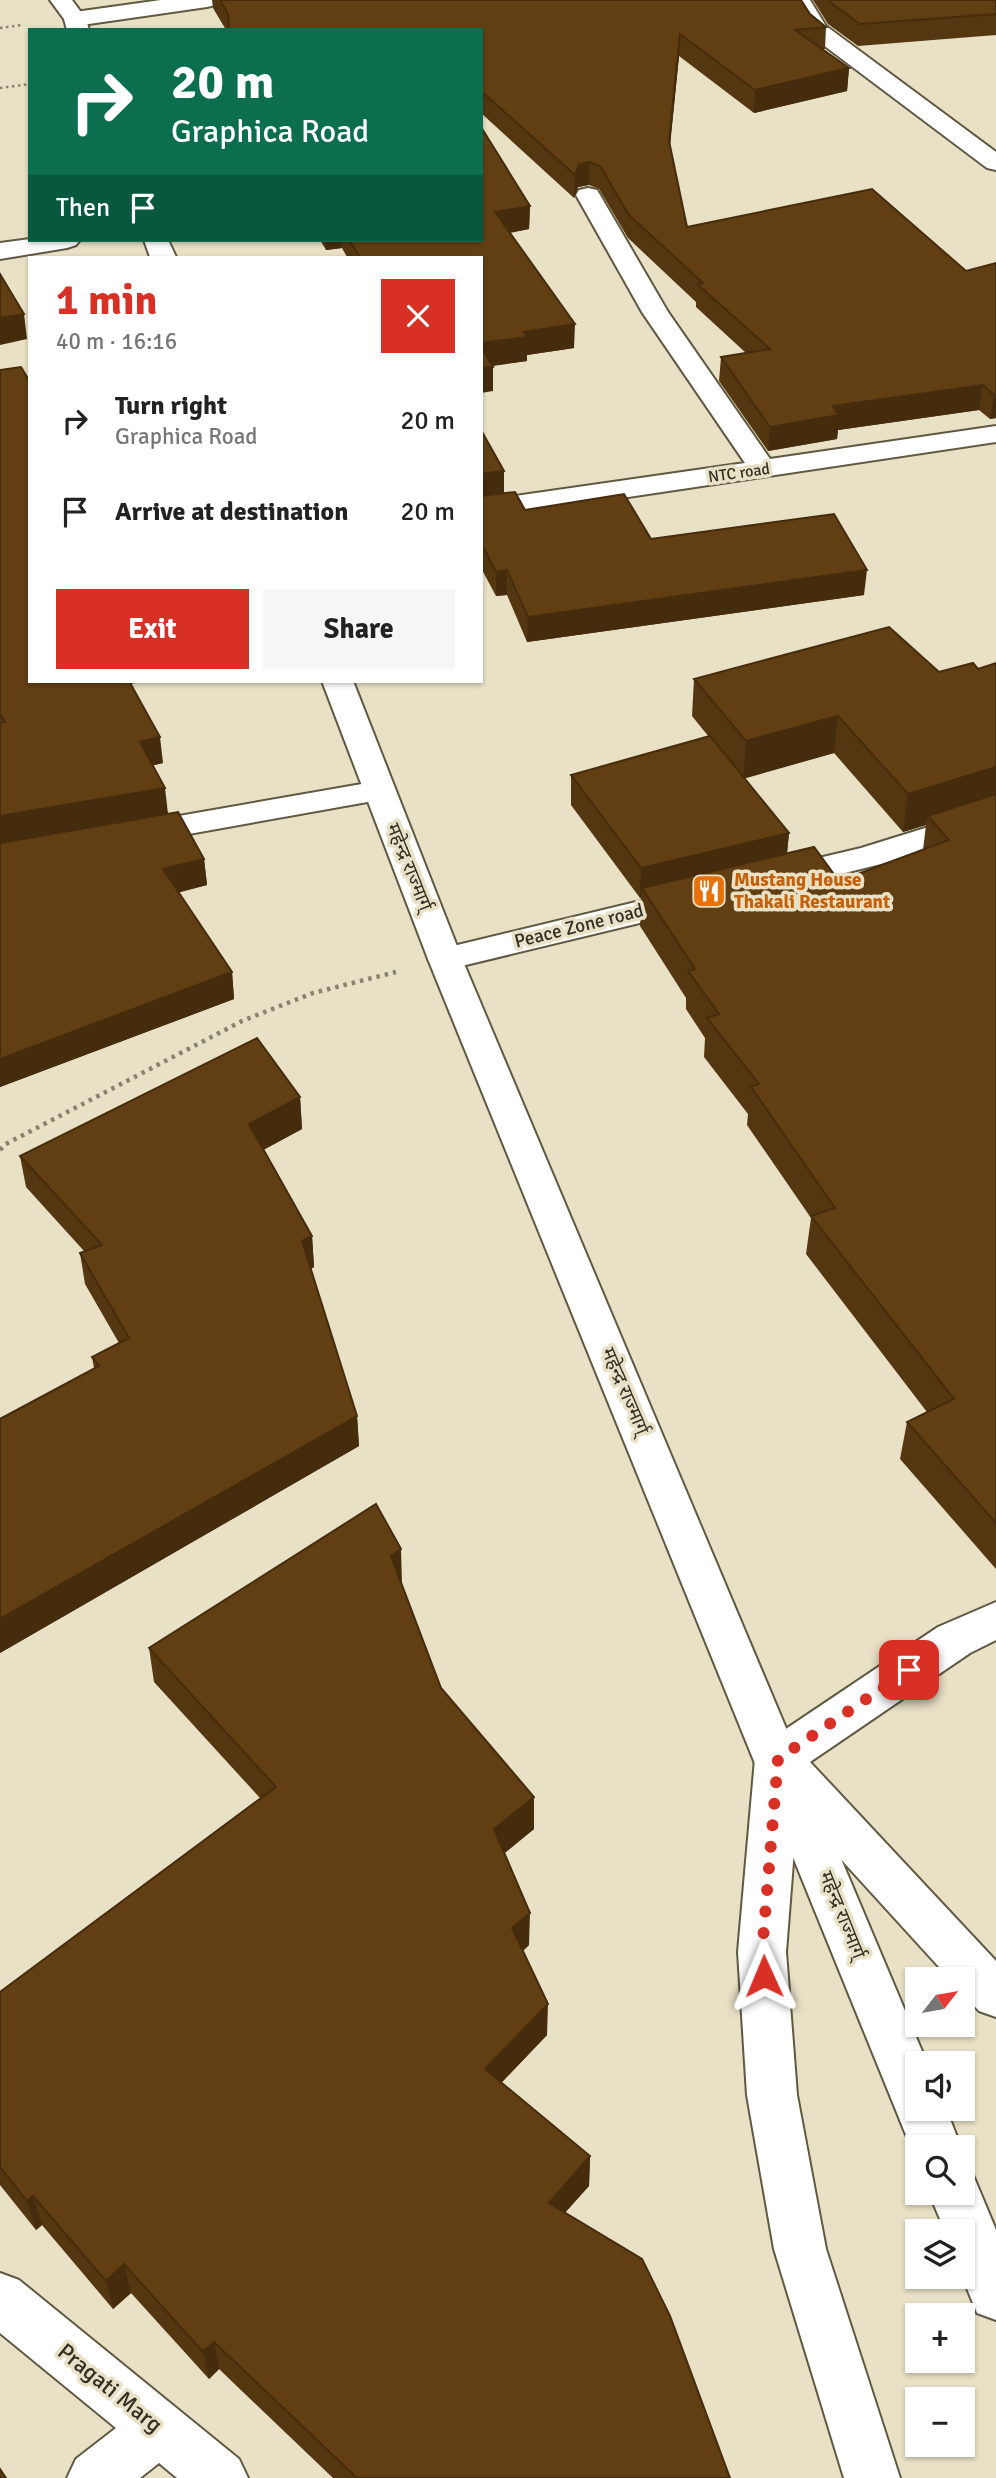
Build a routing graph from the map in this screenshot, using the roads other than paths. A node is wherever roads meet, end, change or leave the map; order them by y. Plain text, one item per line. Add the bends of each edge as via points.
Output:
1 (61, 0) edge
2 (207, 0) edge
3 (800, 1) edge
4 (77, 24) edge
5 (996, 163) edge
6 (588, 195) dead end
7 (55, 242) edge
8 (0, 251) edge
9 (995, 435) edge
10 (764, 470) junction
11 (483, 510) edge
12 (338, 683) edge
13 (379, 791) junction
14 (996, 816) edge
15 (100, 840) edge
16 (445, 959) junction
17 (996, 1620) edge
18 (778, 1759) junction
19 (996, 1995) edge
20 (905, 2071) edge
21 (960, 2205) edge
22 (996, 2294) edge
23 (0, 2299) edge
24 (160, 2428) junction
25 (95, 2478) edge
26 (220, 2478) edge
27 (872, 2478) edge

1 - 4 main road
2 - 4 main road
3 - 5 main road via 818,30
6 - 10 main road via 655,312
7 - 8 main road
9 - 10 main road, NTC road
10 - 11 main road, NTC road
12 - 13 main road, महेन्द्र राज्मार्ग्
13 - 15 main road
13 - 16 main road, महेन्द्र राज्मार्ग्
14 - 16 main road, Peace Zone road via 869,857
16 - 18 main road, महेन्द्र राज्मार्ग्
17 - 18 main road via 954,1640
18 - 19 main road
18 - 20 main road, महेन्द्र राज्मार्ग्
18 - 27 main road via 762,1952 772,2095 800,2249
21 - 22 main road
23 - 24 main road, Pragati Marg
24 - 25 main road
24 - 26 main road, Pragati Marg

